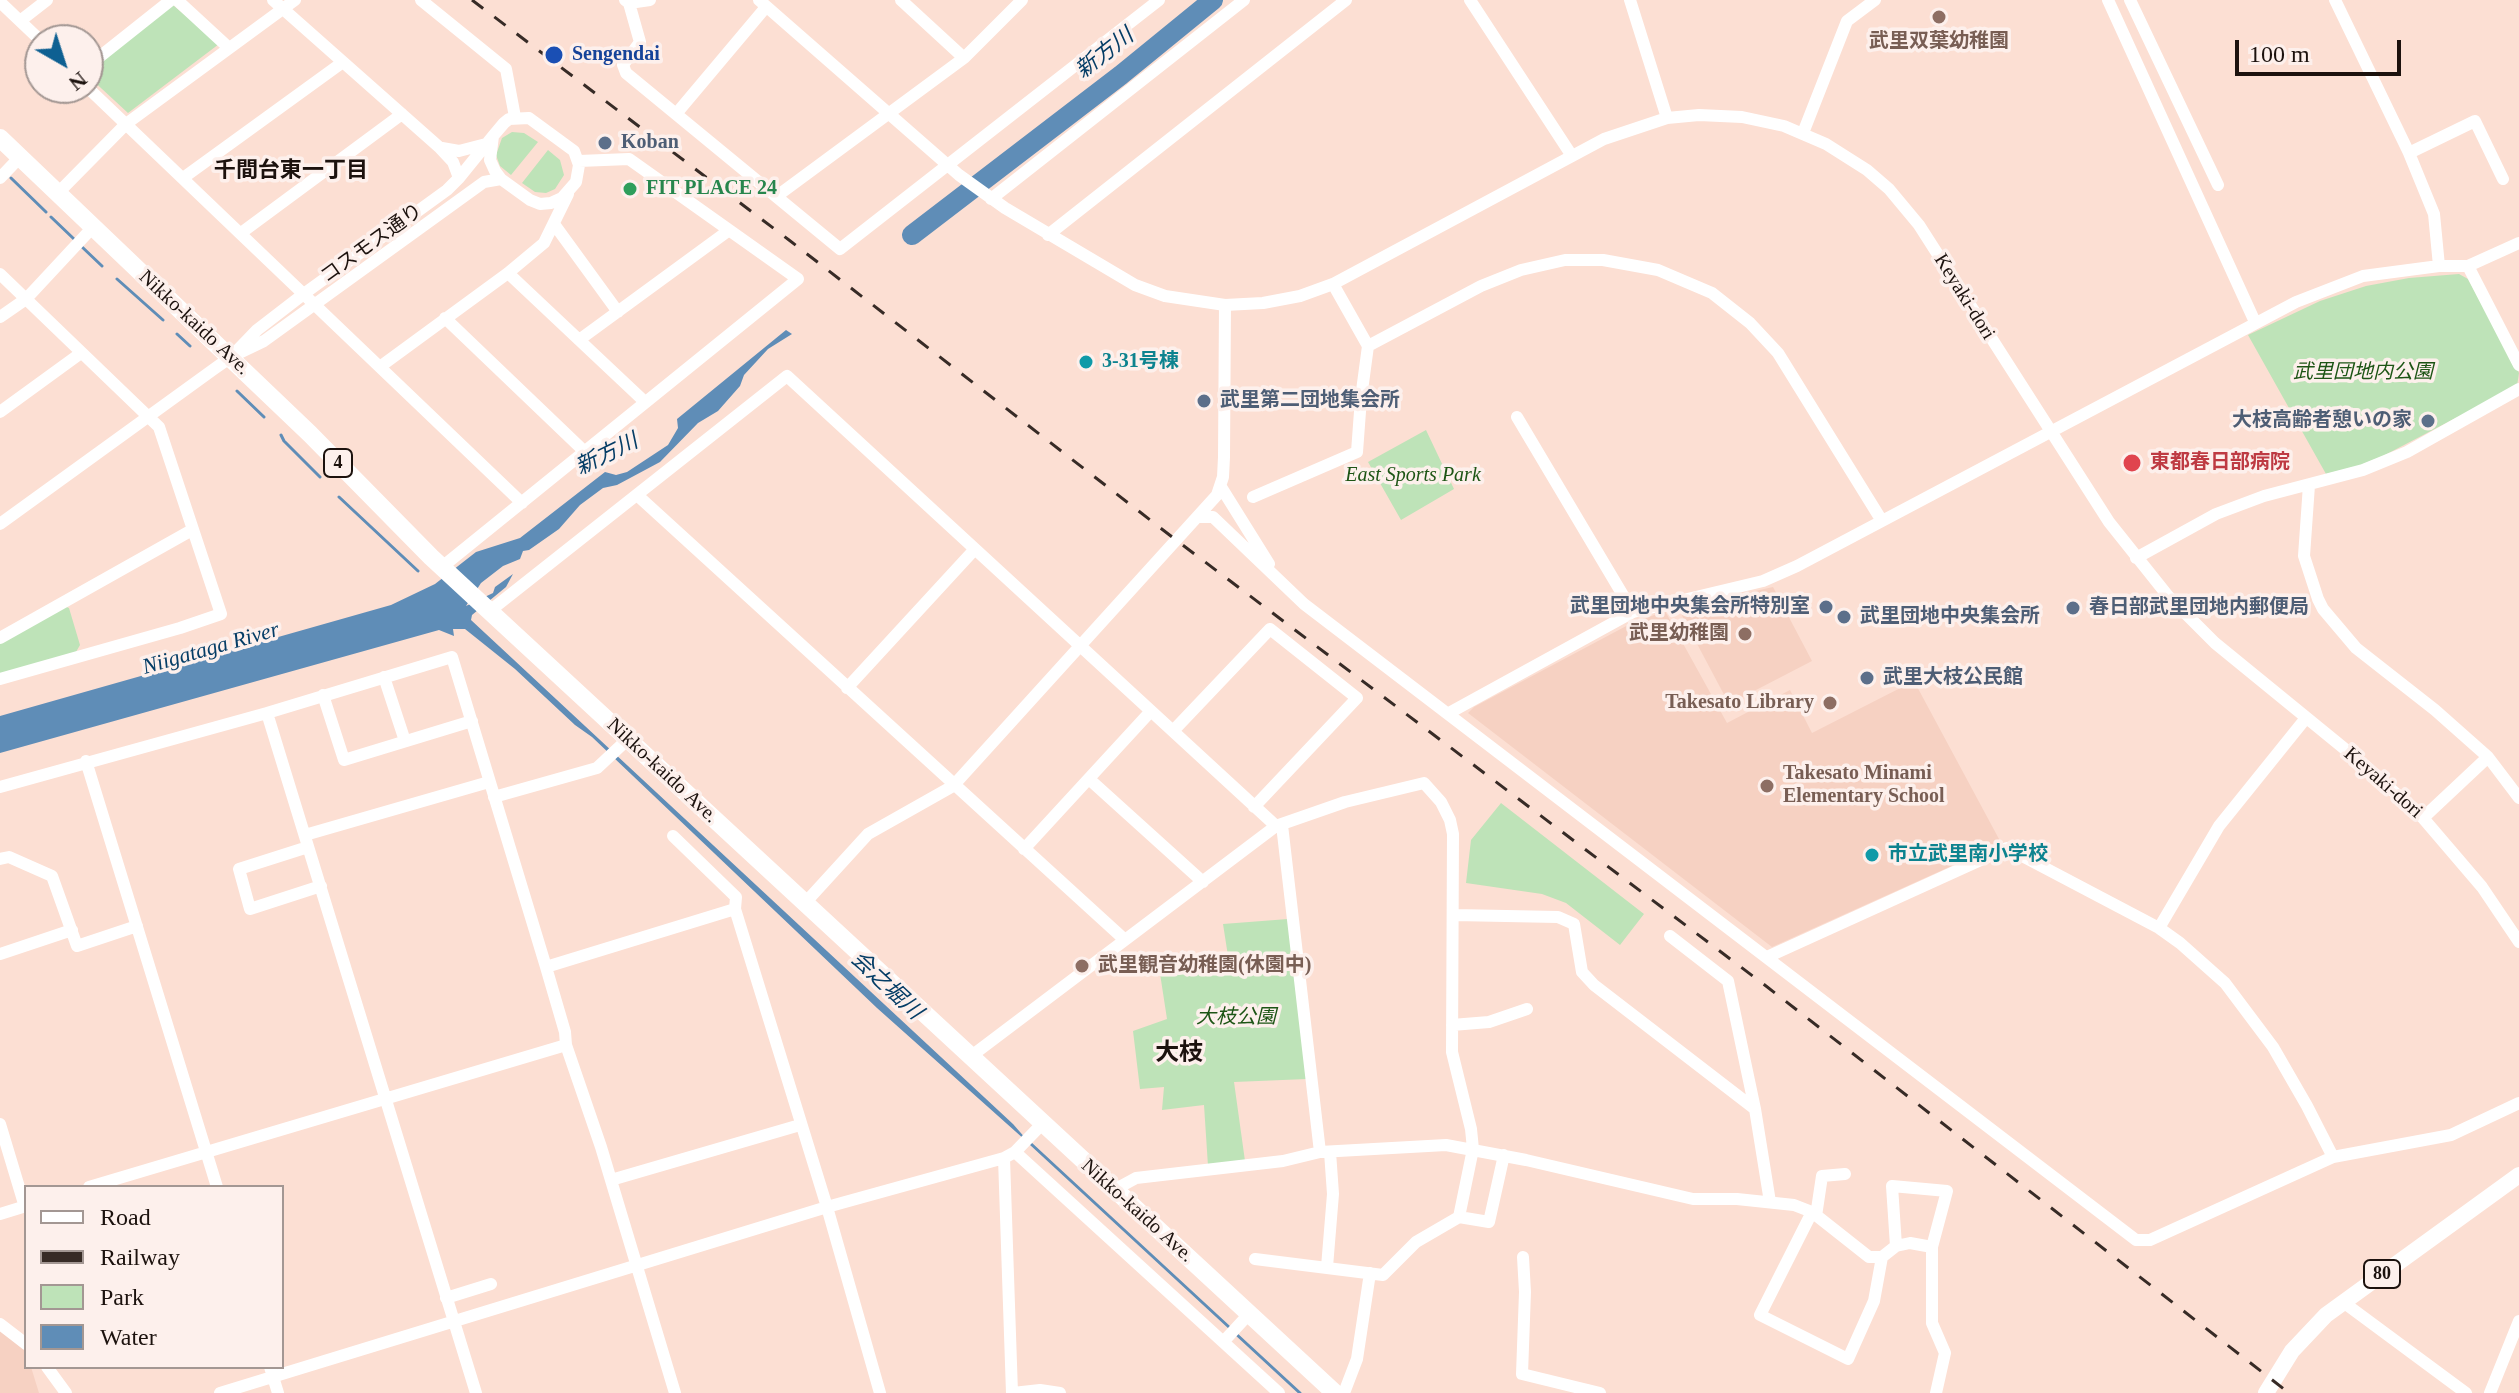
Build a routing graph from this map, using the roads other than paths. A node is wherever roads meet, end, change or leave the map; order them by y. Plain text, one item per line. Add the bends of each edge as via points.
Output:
1 (47, 0) edge
2 (295, 0) edge
3 (421, 0) edge
4 (650, 0) edge
5 (901, 0) edge
6 (922, 0) edge
7 (1022, 0) edge
8 (1159, 0) edge
9 (1244, 0) edge
10 (1346, 0) edge
11 (1470, 0) edge
12 (1630, 0) edge
13 (1875, 0) edge
14 (2108, 0) edge
15 (2130, 0) edge
16 (2335, 0) edge
17 (170, 1) edge
18 (0, 2) edge
19 (627, 2) edge
20 (278, 4) edge
21 (762, 4) edge
22 (913, 11) junction
23 (20, 21) junction
24 (24, 25) edge
25 (229, 48) junction
26 (104, 53) edge
27 (964, 58) junction
28 (343, 62) junction
29 (104, 103) edge
30 (402, 114) junction
31 (676, 114) junction
32 (889, 114) junction
33 (1667, 118) junction
34 (510, 120) junction
35 (126, 124) junction
36 (1803, 133) junction
37 (0, 138) edge
38 (490, 140) junction
39 (439, 147) junction
40 (2409, 153) junction
41 (1572, 156) junction
42 (20, 157) junction
43 (579, 161) junction
44 (947, 164) junction
45 (0, 178) edge
46 (183, 178) junction
47 (459, 178) junction
48 (501, 179) junction
49 (2503, 179) dead end
50 (2218, 185) dead end
51 (569, 191) junction
52 (57, 194) junction
53 (777, 196) junction
54 (987, 196) junction
55 (554, 224) junction
56 (93, 227) junction
57 (728, 231) junction
58 (241, 233) junction
59 (1048, 235) junction
60 (2519, 243) edge
61 (2439, 266) junction
62 (2468, 266) junction
63 (508, 273) junction
64 (0, 274) edge
65 (1333, 284) junction
66 (305, 293) junction
67 (26, 299) junction
68 (315, 303) junction
69 (1225, 305) junction
70 (618, 312) junction
71 (0, 317) edge
72 (445, 318) junction
73 (2255, 322) junction
74 (579, 340) junction
75 (1368, 346) junction
76 (81, 353) junction
77 (231, 357) junction
78 (2519, 365) edge
79 (381, 366) junction
80 (2519, 389) edge
81 (645, 402) junction
82 (0, 412) edge
83 (150, 417) junction
84 (1517, 417) dead end
85 (2052, 430) junction
86 (585, 452) junction
87 (2309, 485) junction
88 (1221, 487) junction
89 (637, 495) junction
90 (1253, 497) dead end
91 (522, 503) junction
92 (1197, 517) junction
93 (1882, 521) junction
94 (0, 524) edge
95 (192, 530) junction
96 (975, 549) junction
97 (2136, 558) junction
98 (444, 568) junction
99 (1282, 584) junction
100 (489, 609) junction
101 (1633, 612) junction
102 (0, 638) edge
103 (1081, 646) junction
104 (384, 677) junction
105 (0, 679) edge
106 (847, 688) junction
107 (323, 695) junction
108 (1151, 711) junction
109 (267, 713) junction
110 (1449, 713) junction
111 (2306, 718) junction
112 (472, 721) junction
113 (1173, 731) junction
114 (405, 741) junction
115 (622, 746) junction
116 (2488, 757) junction
117 (86, 761) junction
118 (1089, 779) junction
119 (489, 782) junction
120 (953, 786) junction
121 (0, 787) edge
122 (494, 797) junction
123 (2519, 798) edge
124 (1254, 807) junction
125 (2423, 818) junction
126 (1279, 826) junction
127 (673, 836) dead end
128 (307, 841) junction
129 (1024, 849) junction
130 (0, 859) edge
131 (1203, 882) junction
132 (321, 886) junction
133 (805, 903) junction
134 (735, 909) junction
135 (1454, 915) junction
136 (137, 926) junction
137 (2159, 928) junction
138 (72, 930) junction
139 (1670, 936) dead end
140 (1125, 940) junction
141 (2519, 942) edge
142 (0, 954) edge
143 (1767, 957) junction
144 (546, 967) junction
145 (1527, 1009) dead end
146 (1452, 1025) junction
147 (566, 1045) junction
148 (970, 1057) junction
149 (386, 1099) junction
150 (2519, 1103) edge
151 (1755, 1109) junction
152 (0, 1124) edge
153 (800, 1125) junction
154 (1038, 1129) junction
155 (1473, 1149) junction
156 (206, 1152) junction
157 (1325, 1152) junction
158 (1012, 1153) junction
159 (1504, 1155) junction
160 (2333, 1157) junction
161 (1845, 1174) dead end
162 (2519, 1175) edge
163 (611, 1180) junction
164 (96, 1185) edge
165 (216, 1185) edge
166 (1114, 1190) junction
167 (1770, 1202) junction
168 (24, 1203) edge
169 (24, 1206) edge
170 (827, 1207) junction
171 (0, 1214) edge
172 (1814, 1214) junction
173 (1459, 1217) junction
174 (1896, 1246) junction
175 (1932, 1247) junction
176 (1523, 1257) dead end
177 (1882, 1257) junction
178 (1255, 1259) dead end
179 (637, 1264) junction
180 (1327, 1267) junction
181 (1370, 1273) junction
182 (491, 1284) dead end
183 (446, 1298) junction
184 (2343, 1302) junction
185 (1245, 1319) junction
186 (453, 1321) junction
187 (2519, 1321) edge
188 (0, 1324) edge
189 (1225, 1340) junction
190 (24, 1342) edge
191 (284, 1368) edge
192 (48, 1369) edge
193 (271, 1372) edge
194 (66, 1393) edge
195 (220, 1393) edge
196 (278, 1393) edge
197 (476, 1393) edge
198 (675, 1393) edge
199 (880, 1393) edge
200 (1012, 1393) edge
201 (1060, 1393) edge
202 (1279, 1393) edge
203 (1335, 1393) edge
204 (1344, 1393) edge
205 (1600, 1393) edge
206 (1936, 1393) edge
207 (2266, 1393) edge
208 (2466, 1393) edge
209 (2490, 1393) edge

1 - 23 street
2 - 20 street
3 - 34 street via 506,69
4 - 19 street
5 - 22 street
6 - 22 street
7 - 27 street
8 - 44 street
9 - 54 street
10 - 59 street
11 - 41 street
12 - 33 street
13 - 36 street via 1847,21
14 - 73 street
15 - 50 street
16 - 40 street
17 - 25 street
17 - 26 street
18 - 23 street
19 - 31 street via 640,42 623,65 626,73
20 - 25 street
20 - 28 street
21 - 31 street
21 - 32 street, Keyaki-dori
22 - 27 street
23 - 24 street
25 - 35 street
27 - 32 street
28 - 30 street
28 - 46 street
29 - 35 street
30 - 39 street
30 - 58 street
31 - 53 street
32 - 44 street, Keyaki-dori
32 - 53 street
33 - 36 street, Keyaki-dori via 1742,117
33 - 41 street, Keyaki-dori
34 - 38 street, コスモス通り
34 - 43 street via 529,118 574,151
35 - 46 street
35 - 52 street
36 - 85 street, Keyaki-dori via 1867,170 1906,208
37 - 42 highway, Nikko-kaido Ave. / 4
38 - 39 street via 459,151
38 - 47 street, コスモス通り
38 - 48 street via 490,160
39 - 47 street
40 - 49 street via 2475,121
40 - 61 street via 2434,214
41 - 65 street, Keyaki-dori
42 - 45 street
42 - 52 highway, Nikko-kaido Ave. / 4
43 - 51 street
43 - 57 street via 629,159
44 - 53 street via 840,249
44 - 54 street, Keyaki-dori
46 - 58 street
47 - 66 street, コスモス通り
48 - 51 street via 540,204
48 - 68 street, コスモス通り via 484,182
51 - 55 street
52 - 56 highway, Nikko-kaido Ave. / 4
54 - 59 street, Keyaki-dori
55 - 63 street via 544,243
55 - 70 street
56 - 67 street
56 - 77 highway, Nikko-kaido Ave. / 4
57 - 70 street
57 - 81 street via 798,279
58 - 66 street
59 - 69 street, Keyaki-dori via 1135,285 1165,296
60 - 62 street
61 - 62 street
61 - 73 street via 2363,276
62 - 78 street
63 - 72 street
63 - 74 street
64 - 67 street
65 - 69 street, Keyaki-dori via 1300,296
65 - 75 street
66 - 68 street
66 - 77 street, コスモス通り
67 - 71 street
67 - 76 street
68 - 77 street, コスモス通り via 264,341
68 - 79 street
69 - 88 street
70 - 74 street
72 - 79 street
72 - 86 street
73 - 85 street
74 - 81 street
75 - 90 street via 1357,452
75 - 93 street via 1521,270 1565,260 1603,260 1658,270 1712,293 1778,353
76 - 82 street
76 - 83 street
77 - 83 street, コスモス通り
77 - 98 highway, Nikko-kaido Ave. / 4
79 - 91 street
80 - 87 street via 2407,452
81 - 86 street
83 - 94 street, コスモス通り
83 - 95 street via 159,427
84 - 101 street
85 - 93 street
85 - 97 street, Keyaki-dori
86 - 91 street
87 - 97 street via 2216,514
87 - 116 street via 2304,556 2323,609 2356,648
88 - 92 street
88 - 99 street
89 - 96 street via 787,376
89 - 100 street
89 - 106 street
91 - 98 street
92 - 99 street via 1213,517
92 - 103 street
93 - 101 street via 1763,581
95 - 102 street
95 - 105 street via 221,614
96 - 103 street
96 - 106 street
97 - 111 street, Keyaki-dori via 2215,643
98 - 100 highway, Nikko-kaido Ave. / 4
99 - 110 street
100 - 115 highway, Nikko-kaido Ave. / 4
101 - 110 street
103 - 108 street
103 - 120 street
104 - 107 street
104 - 112 street via 452,657
104 - 114 street
106 - 120 street
107 - 109 street
107 - 114 street via 344,760
108 - 113 street
108 - 118 street
109 - 117 street
109 - 128 street
110 - 143 street
111 - 125 street, Keyaki-dori
111 - 137 street via 2219,826
112 - 114 street
112 - 119 street
113 - 124 street
113 - 124 street via 1270,629 1357,698
115 - 122 street via 597,768
115 - 133 highway, Nikko-kaido Ave. / 4
116 - 123 street
116 - 125 street
117 - 121 street
117 - 136 street
118 - 129 street
118 - 131 street
119 - 122 street
119 - 128 street
120 - 129 street
120 - 133 street via 868,834
122 - 144 street
124 - 126 street
125 - 141 street, Keyaki-dori via 2482,887
126 - 131 street
126 - 135 street via 1345,802 1424,783 1450,820
126 - 157 street
127 - 134 street via 730,889
128 - 132 street
128 - 132 street via 239,869 250,909
129 - 140 street
130 - 138 street via 9,857 52,876
131 - 140 street
132 - 149 street
133 - 148 highway, Nikko-kaido Ave. / 4
134 - 144 street
134 - 153 street
135 - 146 street
135 - 151 street via 1558,917 1574,924 1582,972 1594,985
136 - 138 street via 77,946
136 - 156 street
137 - 143 street via 2007,848
137 - 160 street via 2237,997 2273,1047
138 - 142 street
139 - 151 street via 1728,981
140 - 148 street
143 - 160 street via 2136,1240 2150,1240
144 - 147 street
145 - 146 street via 1489,1022
146 - 155 street via 1452,1052
147 - 149 street
147 - 163 street
148 - 154 highway, Nikko-kaido Ave. / 4
149 - 156 street
149 - 183 street
150 - 160 street via 2451,1135
151 - 167 street
152 - 168 street
153 - 163 street
153 - 170 street
154 - 158 street
154 - 166 highway, Nikko-kaido Ave. / 4
155 - 157 street via 1417,1145
155 - 159 street
155 - 173 street
156 - 164 street
156 - 165 street
157 - 166 street via 1136,1178
157 - 180 street via 1333,1194
158 - 170 street
158 - 189 street
158 - 200 street
159 - 167 street via 1693,1199
159 - 173 street via 1489,1222
161 - 172 street via 1822,1176
162 - 184 main road, 80
163 - 179 street
166 - 185 highway, Nikko-kaido Ave. / 4
167 - 172 street
169 - 171 street
170 - 179 street
170 - 199 street
172 - 177 street via 1869,1257
172 - 177 street via 1760,1315 1848,1359 1874,1301
173 - 181 street via 1416,1242 1383,1275
174 - 175 street
174 - 175 street via 1892,1186 1947,1191
174 - 177 street
175 - 206 street via 1932,1323 1945,1353
176 - 205 street via 1522,1374
178 - 180 street
179 - 186 street
179 - 198 street
180 - 181 street
181 - 204 street via 1357,1359
182 - 183 street
183 - 186 street
184 - 207 main road, 80 via 2292,1351
184 - 208 street
185 - 189 street
185 - 203 highway, Nikko-kaido Ave. / 4
186 - 191 street
186 - 197 street
187 - 209 street
188 - 190 street
189 - 202 street
192 - 194 street
193 - 195 street
193 - 196 street
200 - 201 street

